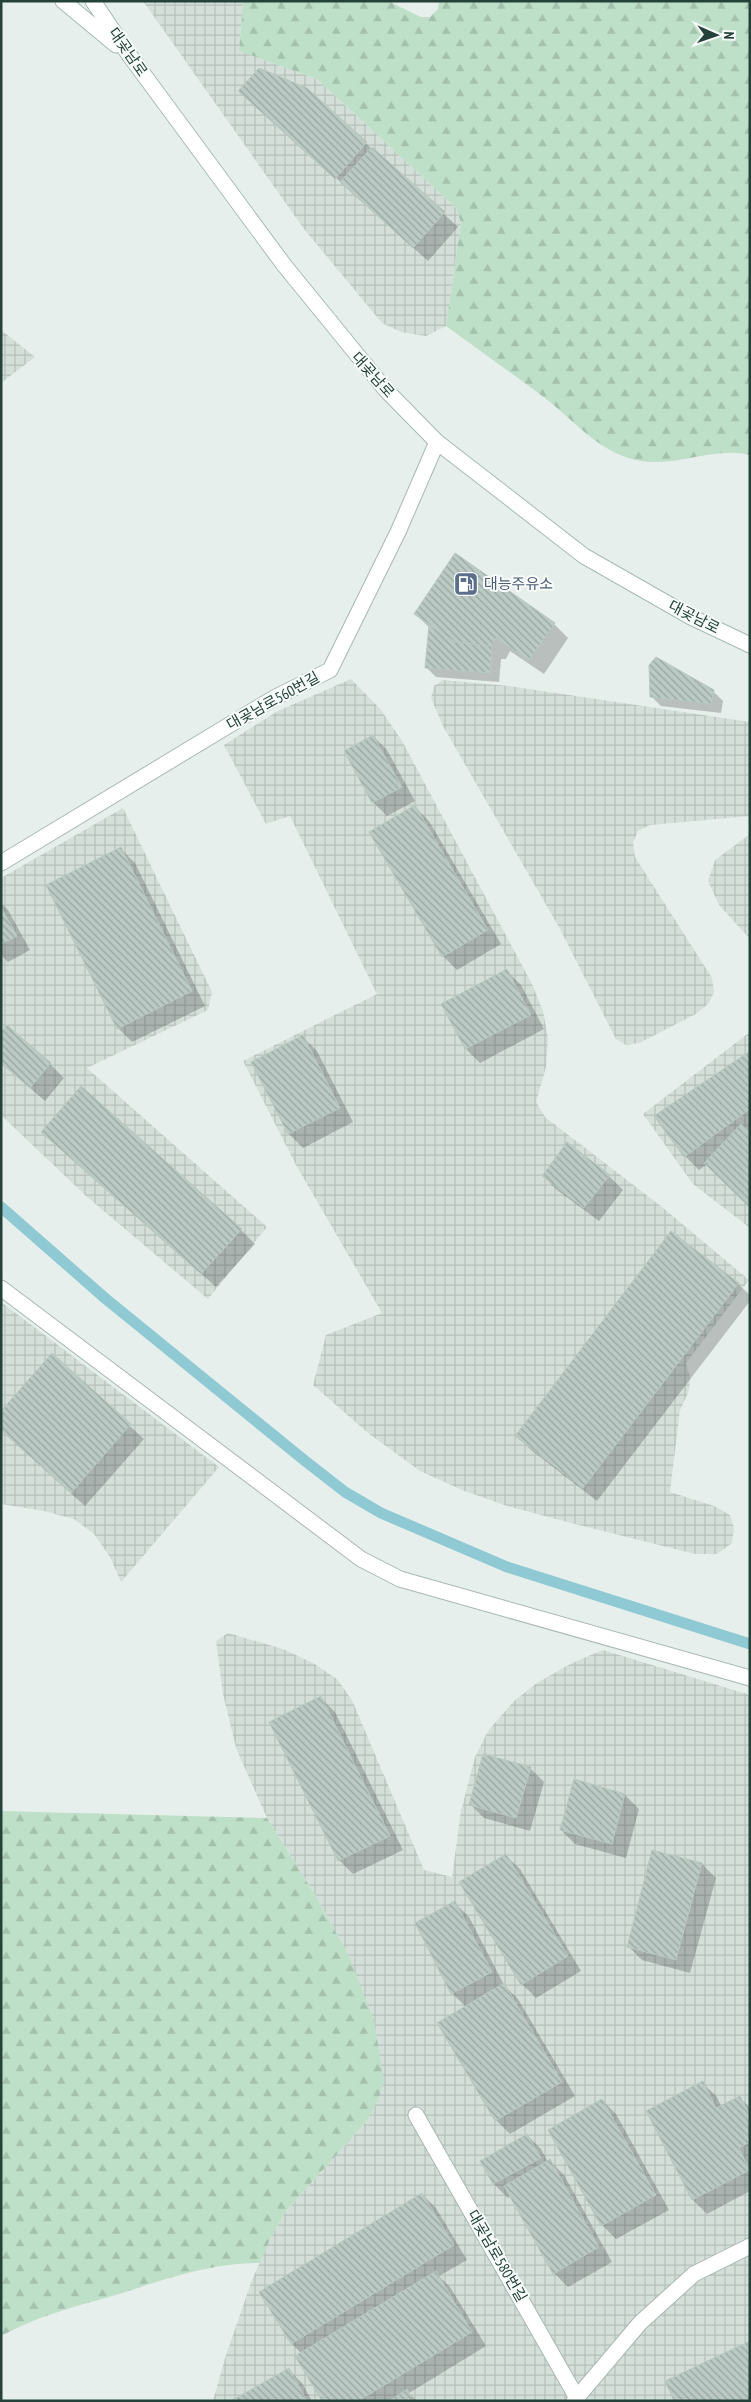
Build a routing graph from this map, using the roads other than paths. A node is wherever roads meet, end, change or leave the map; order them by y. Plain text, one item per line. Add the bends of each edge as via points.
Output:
1 (63, 1) edge
2 (93, 1) edge
3 (130, 56) junction
4 (437, 442) junction
5 (750, 644) edge
6 (1, 863) edge
7 (1, 1288) edge
8 (750, 1678) edge
9 (416, 2114) dead end
10 (750, 2246) edge
11 (575, 2399) edge

1 - 3 street
2 - 3 street, 대곶남로
3 - 4 street, 대곶남로 via 333,328 385,389
4 - 5 street, 대곶남로 via 584,556 691,617
4 - 6 street, 대곶남로560번길 via 398,532 330,670 274,698
7 - 8 street via 360,1559 400,1579
9 - 11 street, 대곶남로580번길
10 - 11 street, 대곶남로580번길 via 694,2274 640,2323

